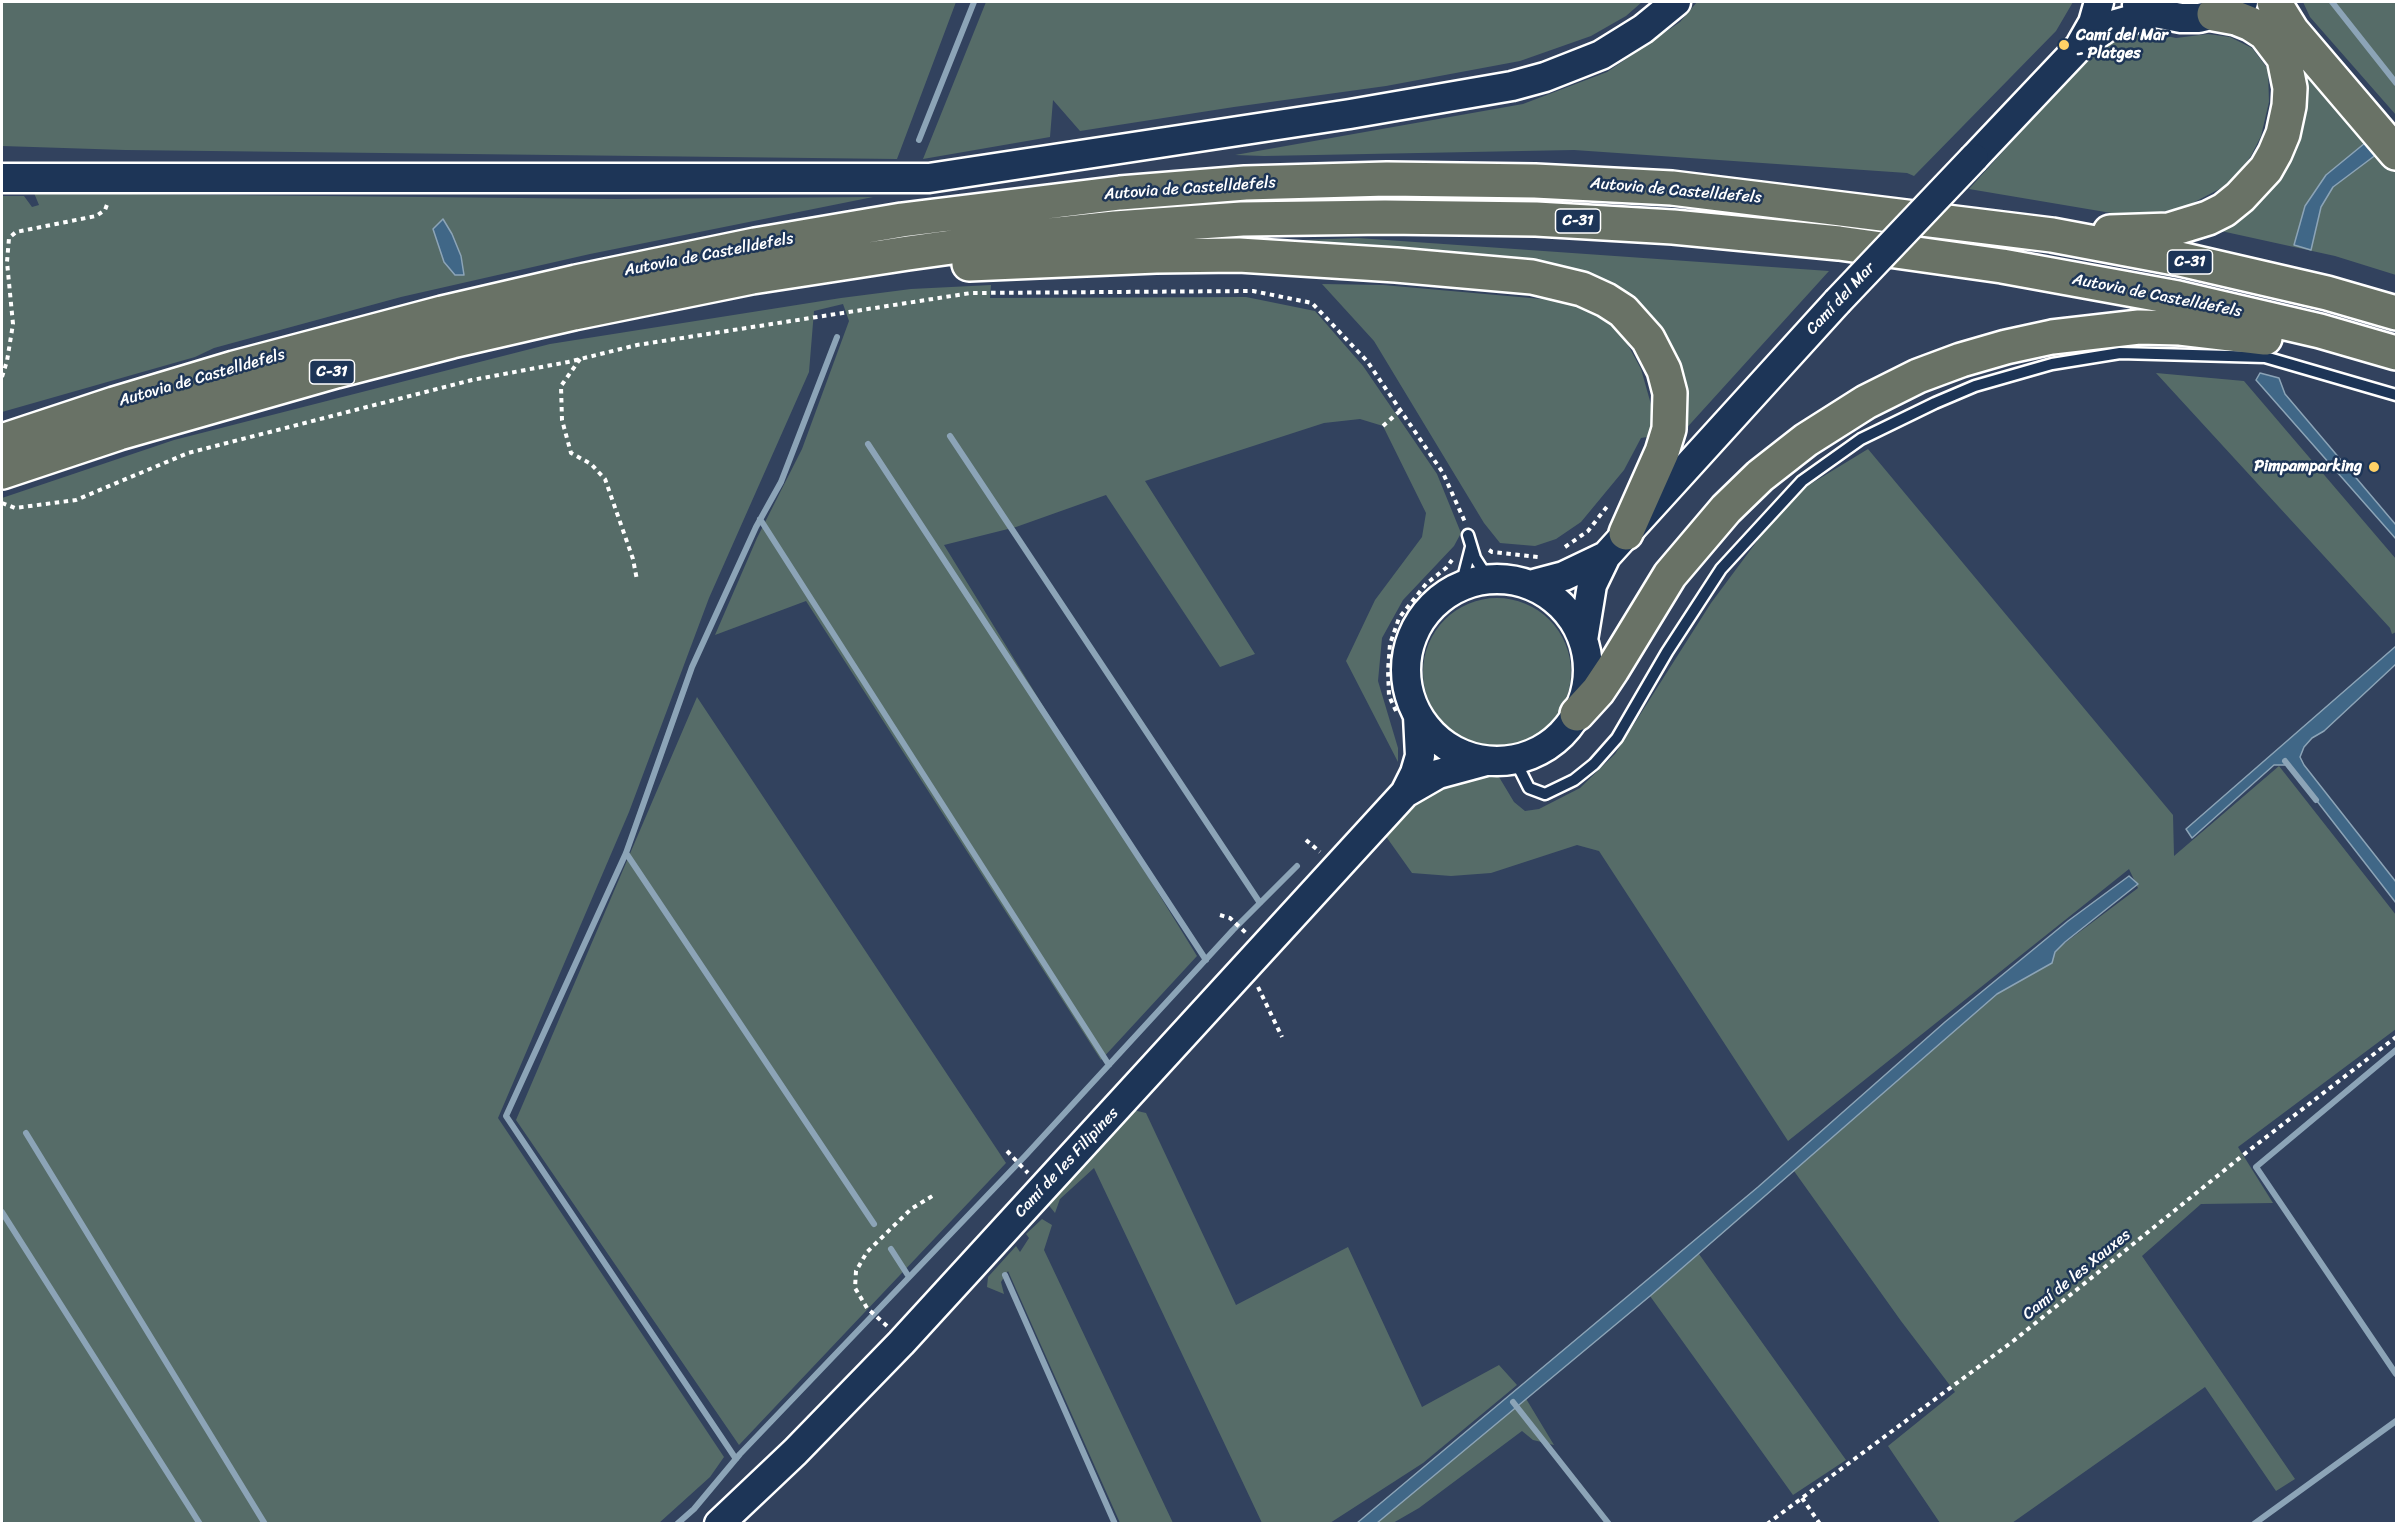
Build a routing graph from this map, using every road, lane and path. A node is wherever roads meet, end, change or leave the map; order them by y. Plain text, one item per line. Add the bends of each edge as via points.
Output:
1 (1676, 2) edge
2 (2099, 2) edge
3 (2243, 2) edge
4 (2274, 2) edge
5 (2144, 7) edge
6 (2214, 14) junction
7 (2080, 46) junction
8 (2397, 153) edge
9 (2, 178) edge
10 (110, 178) junction
11 (2052, 235) junction
12 (752, 277) junction
13 (2397, 313) edge
14 (2396, 353) edge
15 (581, 358) junction
16 (2, 377) edge
17 (2397, 395) edge
18 (1401, 410) junction
19 (1383, 426) dead end
20 (3, 456) edge
21 (2, 503) edge
22 (1610, 503) dead end
23 (1468, 535) joint
24 (1616, 545) junction
25 (1471, 546) junction
26 (1559, 551) dead end
27 (1550, 558) dead end
28 (637, 580) dead end
29 (1489, 580) junction
30 (1530, 585) junction
31 (1461, 586) junction
32 (1583, 640) junction
33 (1577, 714) junction
34 (1409, 717) junction
35 (1515, 760) junction
36 (1486, 761) junction
37 (1405, 793) junction
38 (1220, 915) dead end
39 (1244, 931) dead end
40 (1242, 973) junction
41 (1282, 1037) dead end
42 (2397, 1037) edge
43 (1006, 1151) dead end
44 (1020, 1165) dead end
45 (934, 1196) dead end
46 (880, 1320) dead end
47 (1802, 1498) junction
48 (719, 1524) edge
49 (1767, 1524) edge
50 (1820, 1524) edge

1 - 10 main road via 1601,56 1512,86 929,178
2 - 7 main road, Camí del Mar
3 - 6 main road
4 - 8 highway via 2292,31
5 - 6 main road via 2181,18
5 - 7 main road, Camí del Mar
6 - 11 highway via 2236,18 2258,29 2284,58 2289,106 2283,134 2266,169 2224,210 2190,225 2152,231
7 - 24 main road, Camí del Mar, bridge via 1837,302
9 - 10 main road
10 - 16 path via 105,210 96,216 16,232 9,238 7,262 13,324
11 - 13 highway, Autovia de Castelldefels / C-31 via 2327,293
11 - 20 highway, Autovia de Castelldefels / C-31 via 1672,188 1535,181 1387,179 1245,183 1120,193 902,220 754,245 442,313 114,404
12 - 14 highway, Autovia de Castelldefels / C-31 via 1002,240 1127,227 1254,219 1536,219 1839,243 2002,266 2178,298
12 - 20 highway, Autovia de Castelldefels / C-31 via 452,341 119,433
12 - 24 highway via 1039,260 1239,255 1532,277 1582,289 1623,311 1643,332 1664,370 1670,393 1669,429 1662,452
14 - 33 highway via 2232,333 2139,327 2006,346 1918,376 1866,402 1806,441 1760,476 1726,509 1670,575 1612,670
15 - 18 path via 648,343 971,293 1253,291 1312,303 1367,361
15 - 21 path via 472,380 188,453 76,500 15,508
15 - 28 path via 561,386 562,420 571,453 591,464 605,479
17 - 35 lane via 2265,357 2120,353 2052,364 1975,386 1861,439 1802,482 1720,569 1617,738 1594,764 1574,780 1545,794 1529,789
18 - 19 path
18 - 23 path via 1443,473
22 - 26 path via 1588,531
23 - 25 lane
24 - 30 main road, Camí del Mar via 1564,576
24 - 32 main road, Camí del Mar via 1592,585
25 - 27 path via 1483,543 1492,552
25 - 29 lane
25 - 31 lane
25 - 34 path via 1459,550 1446,568 1426,584 1399,618 1389,644 1389,696
29 - 30 main road
29 - 31 main road
30 - 32 main road via 1546,592 1569,611
31 - 34 main road via 1434,604 1415,629 1406,678 1413,706
32 - 33 main road via 1588,678
33 - 35 main road via 1555,740
34 - 36 main road via 1444,745
34 - 37 main road via 1420,756
35 - 36 main road
36 - 37 main road via 1438,774
37 - 40 main road, Camí de les Filipines
38 - 39 path
40 - 41 path via 1263,994
40 - 48 main road, Camí de les Filipines via 901,1343
42 - 47 path, Camí de les Xauxes via 2247,1152 2012,1342
43 - 44 path
45 - 46 path via 911,1209 867,1252 856,1271 855,1288
47 - 49 path, Camí de les Xauxes
47 - 50 path

